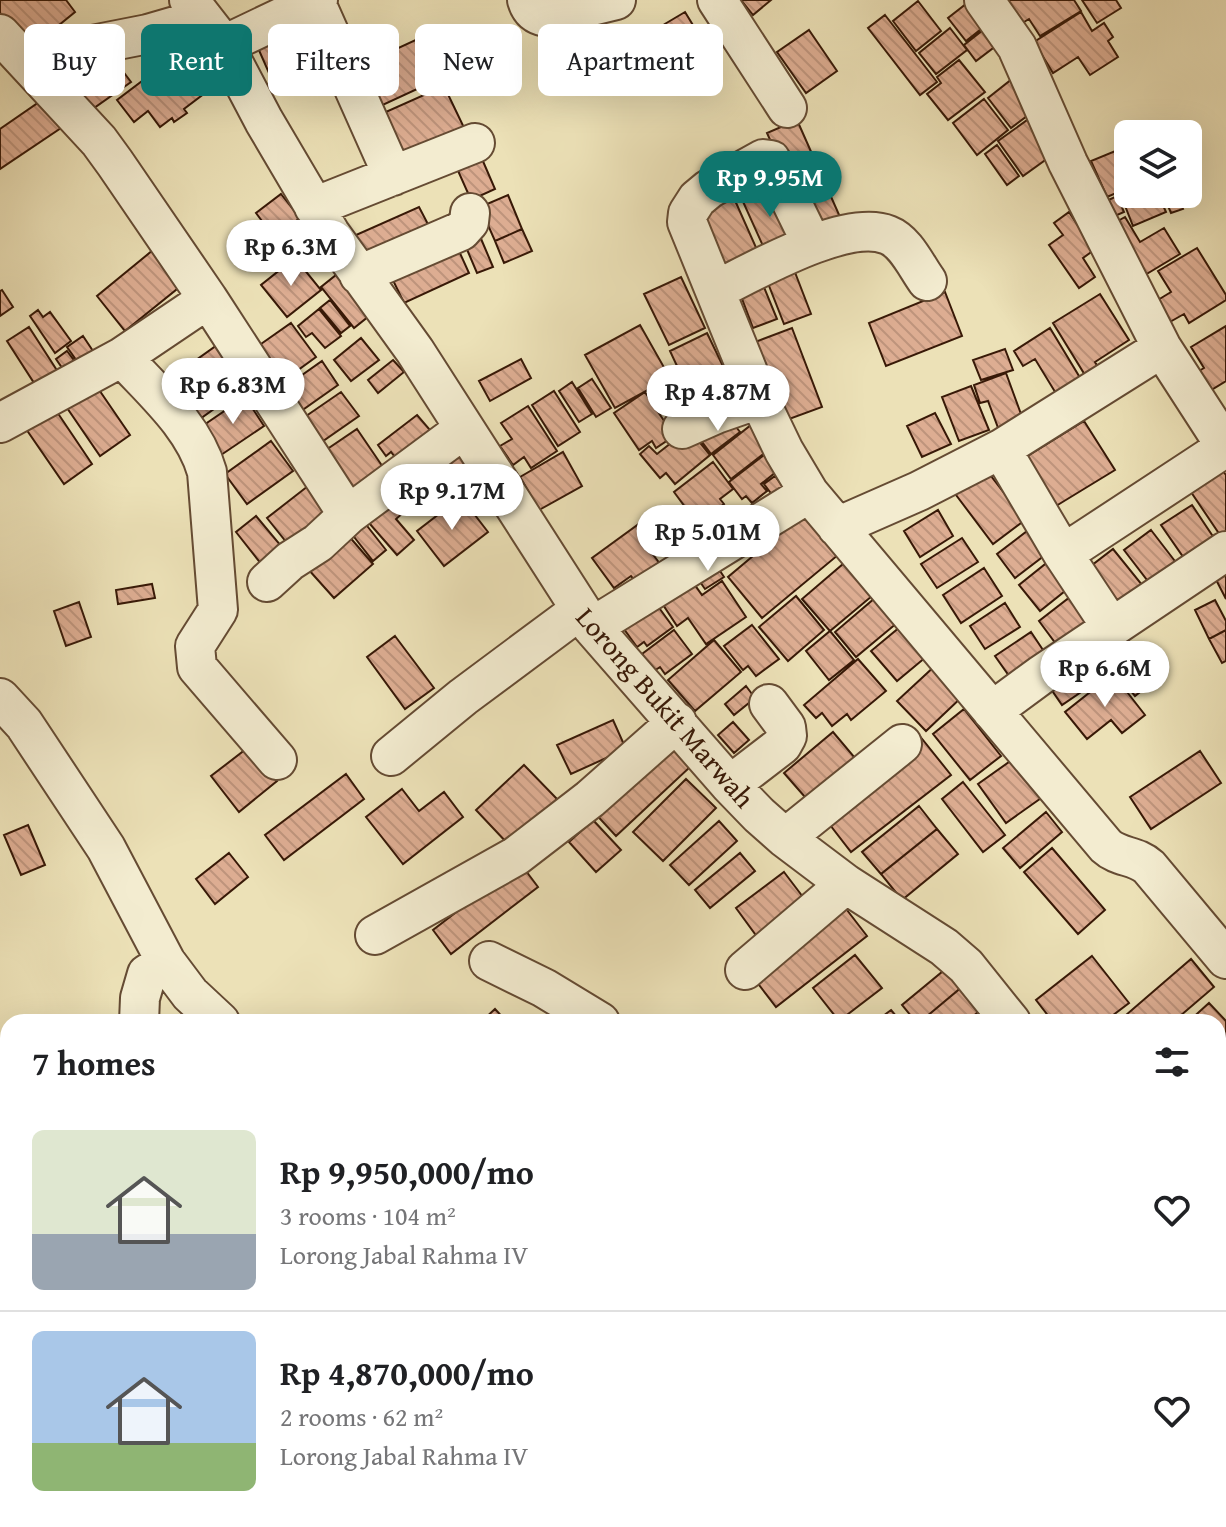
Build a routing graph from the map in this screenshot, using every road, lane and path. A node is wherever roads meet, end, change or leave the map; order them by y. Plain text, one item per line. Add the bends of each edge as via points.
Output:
1 (527, 0) edge
2 (616, 0) edge
3 (717, 0) edge
4 (984, 0) edge
5 (316, 1) edge
6 (205, 21) edge
7 (0, 34) edge
8 (125, 39) edge
9 (787, 108) dead end
10 (475, 143) dead end
11 (393, 176) junction
12 (314, 207) junction
13 (470, 213) dead end
14 (812, 244) junction
15 (359, 275) junction
16 (927, 281) dead end
17 (716, 290) junction
18 (208, 299) junction
19 (1162, 348) junction
20 (122, 357) junction
21 (759, 399) junction
22 (0, 423) edge
23 (464, 429) junction
24 (682, 429) dead end
25 (1226, 447) edge
26 (1001, 449) junction
27 (809, 493) junction
28 (348, 515) junction
29 (837, 527) junction
30 (1226, 551) edge
31 (1063, 554) junction
32 (267, 582) dead end
33 (586, 618) junction
34 (1112, 628) junction
35 (0, 698) edge
36 (769, 704) dead end
37 (992, 711) junction
38 (677, 722) junction
39 (902, 744) dead end
40 (391, 756) dead end
41 (277, 760) dead end
42 (730, 785) junction
43 (785, 838) junction
44 (846, 884) junction
45 (375, 935) dead end
46 (1226, 959) edge
47 (489, 961) dead end
48 (166, 962) junction
49 (745, 970) dead end
50 (139, 1014) edge
51 (211, 1014) edge
52 (587, 1014) edge
53 (1004, 1014) edge

1 - 2 street via 541,17
3 - 9 street
4 - 19 street via 1017,47 1068,163
5 - 6 street
5 - 11 street
6 - 8 street
6 - 12 street, Lorong Bukit Marwah
7 - 18 street via 99,141
10 - 11 street
11 - 12 street
12 - 15 street, Lorong Bukit Marwah
13 - 15 street via 461,231
14 - 16 street via 847,234 888,235 902,244
14 - 17 street
14 - 17 street via 771,160 763,159 709,189 688,213 687,222
15 - 23 street, Lorong Bukit Marwah
17 - 21 street
18 - 20 street
18 - 28 street
19 - 25 street
19 - 26 street
20 - 22 street
20 - 41 street via 186,428 207,472 218,610 195,646 197,667
21 - 24 street
21 - 27 street
23 - 28 street
23 - 33 street, Lorong Bukit Marwah
25 - 31 street
26 - 29 street
26 - 31 street
27 - 29 street
27 - 33 street
28 - 32 street
29 - 37 street
30 - 34 street
31 - 34 street
33 - 38 street, Lorong Bukit Marwah
33 - 40 street via 463,697
34 - 37 street
35 - 48 street via 24,724 106,848
36 - 42 street via 787,736
37 - 46 street via 1106,846 1149,867
38 - 42 street, Lorong Bukit Marwah
38 - 45 street via 516,856
39 - 43 street
42 - 43 street, Lorong Bukit Marwah
43 - 44 street, Lorong Bukit Marwah
44 - 49 street
44 - 53 street, Lorong Bukit Marwah via 958,958
47 - 52 street
48 - 50 street via 147,974
48 - 51 street

